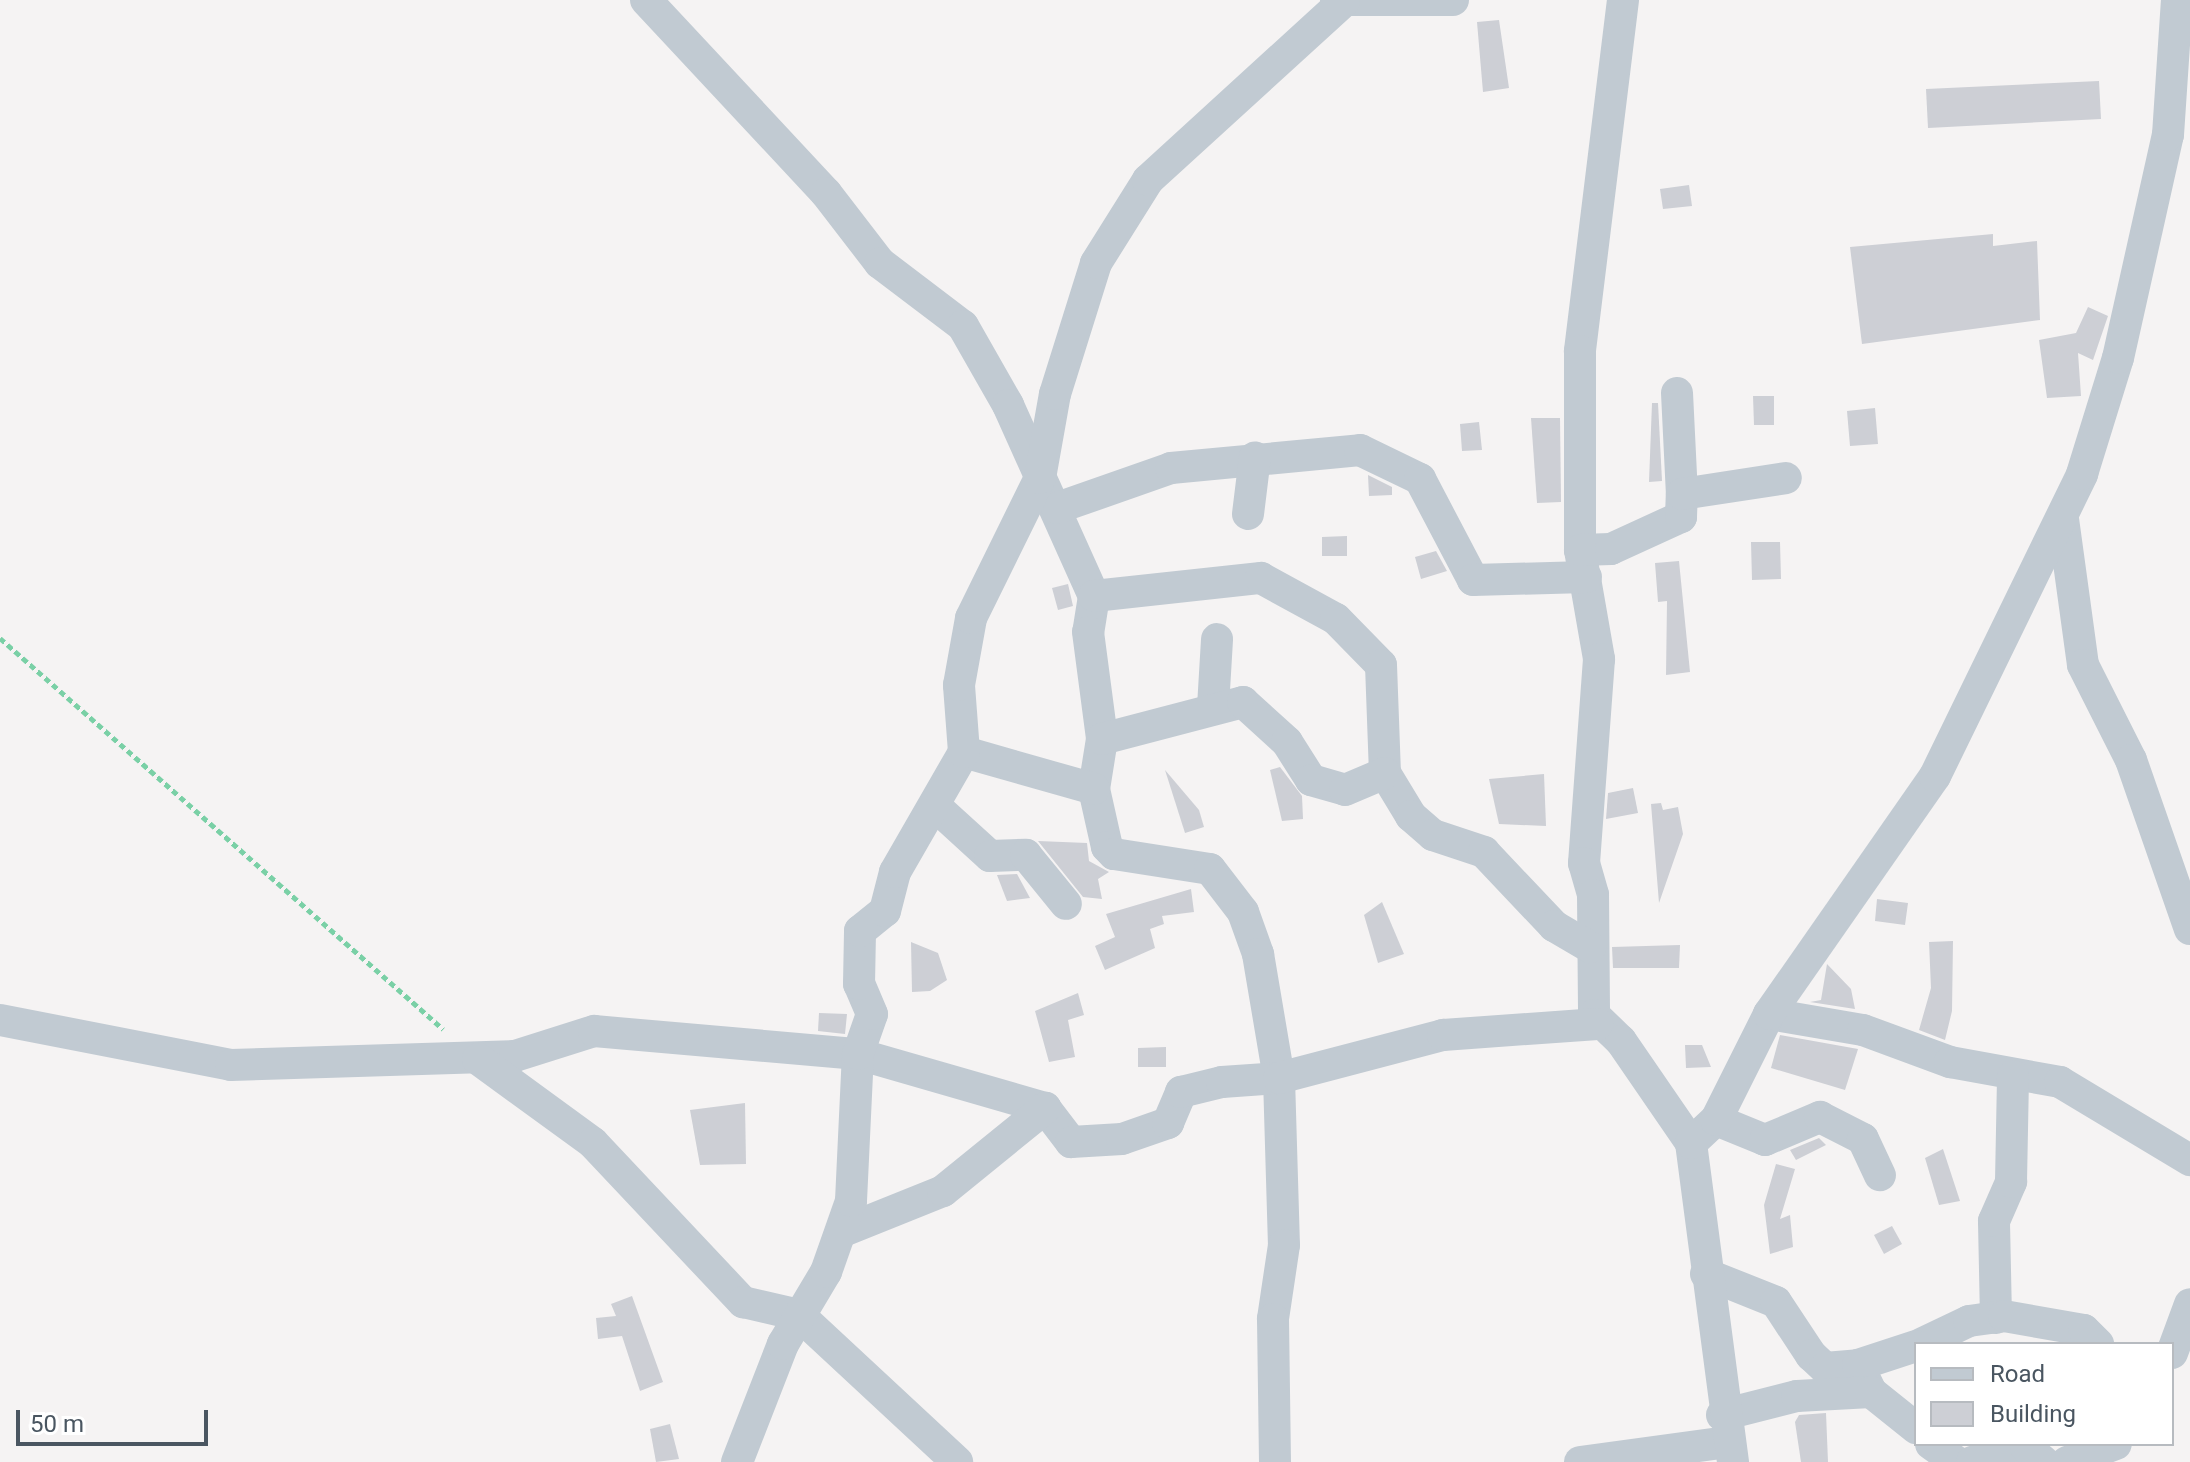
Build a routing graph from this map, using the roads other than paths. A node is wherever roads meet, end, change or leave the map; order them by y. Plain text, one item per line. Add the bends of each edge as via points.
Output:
1 (646, 0) edge
2 (1336, 0) edge
3 (1453, 0) edge
4 (1623, 0) edge
5 (2177, 0) edge
6 (1344, 1) edge
7 (1677, 393) dead end
8 (1255, 457) junction
9 (1040, 478) junction
10 (1786, 478) dead end
11 (1682, 494) junction
12 (1057, 508) junction
13 (1248, 514) dead end
14 (2062, 517) junction
15 (1583, 564) junction
16 (1094, 596) junction
17 (1217, 639) dead end
18 (1213, 707) junction
19 (1102, 739) junction
20 (964, 752) junction
21 (1385, 773) junction
22 (1094, 789) junction
23 (935, 806) junction
24 (1066, 904) dead end
25 (2190, 929) edge
26 (1590, 947) junction
27 (1769, 1014) junction
28 (0, 1020) edge
29 (1598, 1024) junction
30 (858, 1054) junction
31 (478, 1059) junction
32 (2013, 1076) junction
33 (1279, 1078) junction
34 (1045, 1108) junction
35 (1716, 1120) junction
36 (1691, 1143) junction
37 (2190, 1160) edge
38 (1880, 1175) dead end
39 (841, 1232) junction
40 (1706, 1274) junction
41 (2190, 1304) edge
42 (799, 1315) junction
43 (1996, 1318) junction
44 (1927, 1342) edge
45 (2096, 1342) edge
46 (1914, 1347) edge
47 (2174, 1348) edge
48 (1864, 1378) junction
49 (1914, 1426) edge
50 (1727, 1440) edge
51 (1934, 1446) edge
52 (2111, 1446) edge
53 (737, 1462) edge
54 (957, 1462) edge
55 (1275, 1462) edge
56 (1580, 1462) edge
57 (1957, 1462) edge
58 (1972, 1462) edge
59 (2044, 1462) edge
60 (2067, 1462) edge

1 - 9 street via 826,193 880,263 963,326
2 - 6 street
3 - 6 street
4 - 15 street via 1585,276
5 - 14 street via 2172,102 2158,180 2118,358
6 - 9 street via 1148,180 1118,220 1075,322
7 - 11 street
8 - 12 street via 1171,468
8 - 13 street
8 - 15 street via 1374,453 1420,479 1473,580
9 - 12 street
9 - 20 street via 971,618 959,685
10 - 11 street
11 - 15 street via 1681,517
12 - 16 street
14 - 25 street via 2083,665 2131,760
14 - 27 street via 1935,776
15 - 26 street via 1599,659 1588,741
16 - 19 street via 1088,632
16 - 21 street via 1261,578 1329,615 1381,665
17 - 18 street
18 - 19 street
18 - 21 street via 1243,702 1287,742 1311,780 1345,790
19 - 22 street
20 - 22 street
20 - 23 street
21 - 26 street via 1411,816 1433,835 1484,852 1554,926
22 - 33 street via 1102,837 1114,854 1210,869 1243,912 1258,954
23 - 24 street via 990,856 1026,855
23 - 30 street via 895,872 885,911 860,931 859,984 872,1014
26 - 29 street
27 - 32 street via 1863,1030 1950,1062
27 - 35 street
28 - 31 street via 231,1065
29 - 33 street via 1443,1035
29 - 36 street via 1621,1041
30 - 31 street via 594,1031 515,1056
30 - 34 street
30 - 39 street via 851,1201
31 - 42 street via 593,1143 743,1302
32 - 37 street via 2060,1082
32 - 43 street via 2011,1182 1994,1221
33 - 34 street via 1181,1092 1168,1123 1122,1139 1071,1142
33 - 55 street via 1284,1245 1273,1319
34 - 39 street via 943,1191
35 - 36 street
35 - 38 street via 1765,1140 1820,1117 1863,1139
36 - 40 street
39 - 42 street via 814,1299
40 - 48 street via 1776,1302 1825,1368
40 - 50 street
41 - 47 street
42 - 53 street
42 - 54 street
43 - 44 street
43 - 45 street via 2084,1330
46 - 48 street
48 - 49 street
48 - 50 street via 1797,1396
50 - 56 street
51 - 57 street
52 - 60 street
58 - 59 street via 2026,1447

